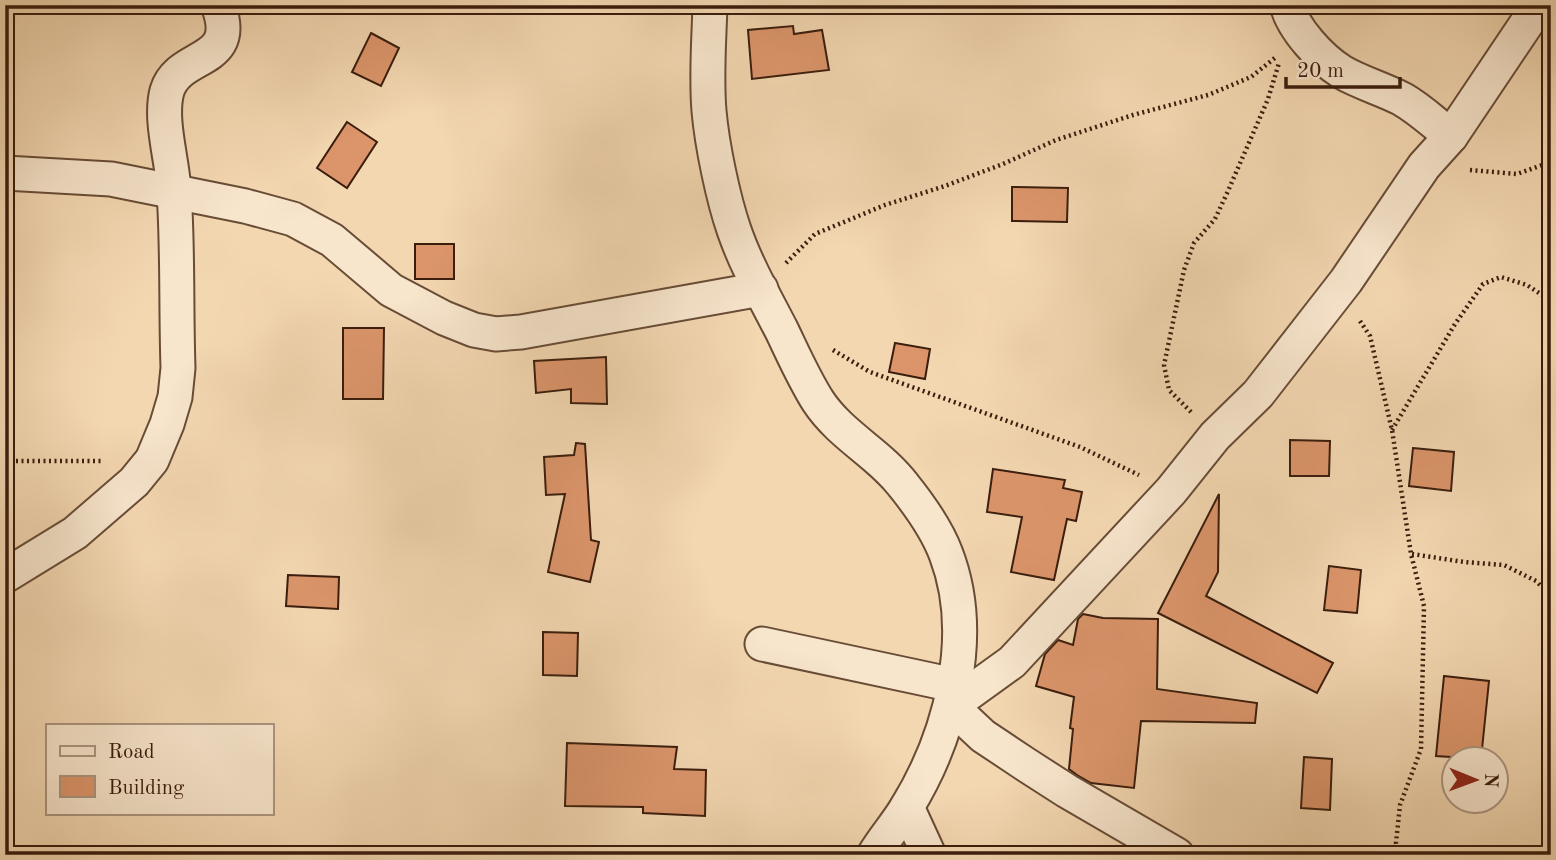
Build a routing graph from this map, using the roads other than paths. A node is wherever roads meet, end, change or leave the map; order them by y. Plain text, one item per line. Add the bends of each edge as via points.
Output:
1 (218, 5) edge
2 (710, 5) edge
3 (1287, 5) edge
4 (1539, 5) edge
5 (1451, 136) junction
6 (5, 173) edge
7 (174, 191) junction
8 (761, 289) junction
9 (5, 576) edge
10 (762, 644) dead end
11 (952, 695) junction
12 (907, 807) junction
13 (874, 855) edge
14 (929, 855) edge
15 (1177, 855) edge

1 - 7 street via 223,19 219,45 174,78 167,90
2 - 8 street via 709,99 716,151 734,230
3 - 5 street via 1303,34 1325,58 1405,101
4 - 5 street
5 - 11 street via 1424,166 1346,281 1258,394 1012,662
6 - 7 street via 91,177
7 - 8 street via 293,219 332,240 391,290 444,318 496,334
7 - 9 street via 177,368 167,424 152,460 134,482 75,533
8 - 11 street via 818,401 836,425 903,484 946,553 958,607
10 - 11 street
11 - 12 street via 929,765
11 - 15 street via 983,736
12 - 13 street
12 - 14 street

